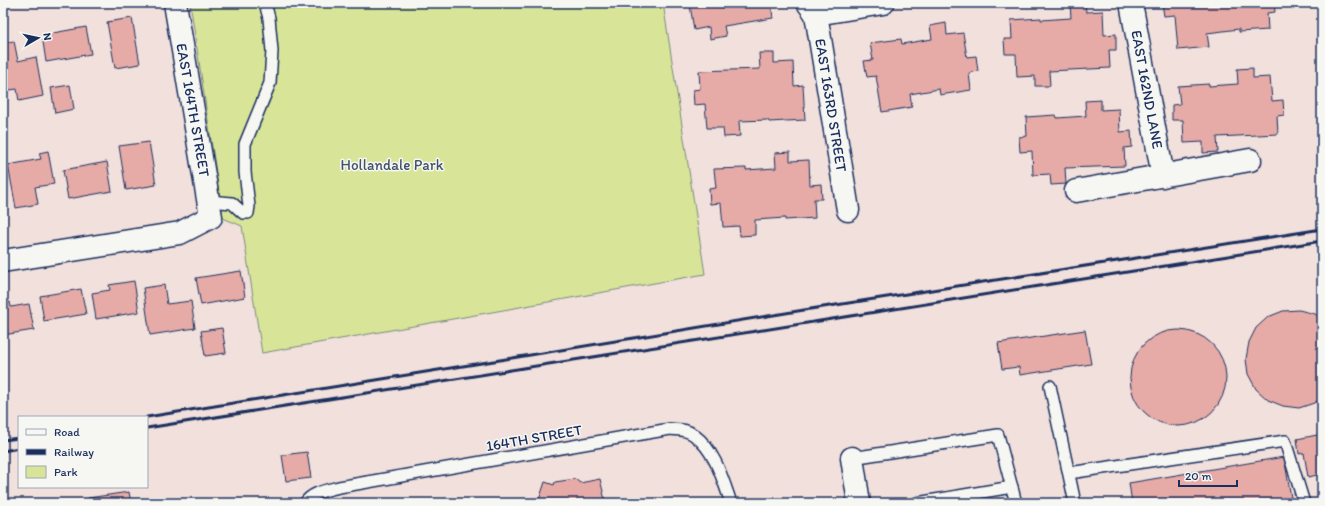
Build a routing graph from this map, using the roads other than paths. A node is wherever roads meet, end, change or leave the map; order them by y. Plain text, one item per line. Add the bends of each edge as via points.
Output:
1 (175, 3) edge
2 (265, 3) edge
3 (883, 3) edge
4 (1131, 3) edge
5 (812, 9) edge
6 (1250, 160) dead end
7 (1163, 176) junction
8 (1076, 191) dead end
9 (210, 209) junction
10 (848, 210) dead end
11 (3, 260) edge
12 (1050, 386) dead end
13 (852, 458) joint
14 (1068, 473) junction
15 (1012, 487) junction
16 (306, 503) edge
17 (731, 503) edge
18 (859, 503) edge
19 (916, 503) edge
20 (1016, 503) edge
21 (1075, 503) edge
22 (1304, 503) edge

1 - 9 street, EAST 164TH STREET
2 - 9 lane via 272,51 270,83 245,144 248,213 243,213 232,203
3 - 5 street
4 - 7 street, EAST 162ND LANE
5 - 10 street, EAST 163RD STREET
6 - 7 street
7 - 8 street
9 - 11 street via 180,233
12 - 14 lane
13 - 15 lane via 998,435
13 - 18 street
14 - 21 lane
14 - 22 lane via 1285,441
15 - 19 lane
15 - 20 lane
16 - 17 lane, 164TH STREET via 320,491 339,487 670,429 694,434 707,447 719,469

